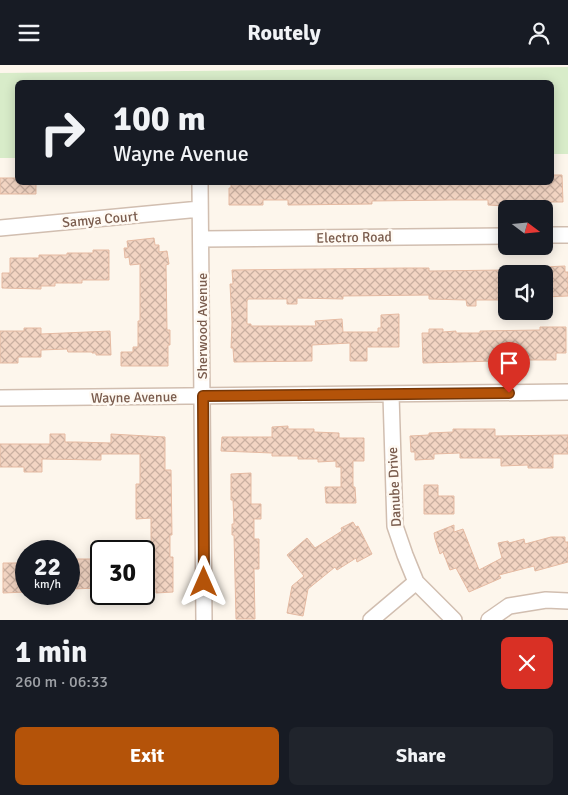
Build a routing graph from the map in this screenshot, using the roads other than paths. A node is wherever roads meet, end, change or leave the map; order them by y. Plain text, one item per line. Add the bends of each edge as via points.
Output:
1 (200, 185) edge
2 (200, 209) junction
3 (0, 229) edge
4 (553, 235) edge
5 (568, 235) edge
6 (498, 236) edge
7 (202, 239) junction
8 (568, 392) edge
9 (391, 395) junction
10 (203, 396) junction
11 (0, 398) edge
12 (416, 582) junction
13 (568, 601) edge
14 (204, 620) edge
15 (371, 620) edge
16 (454, 620) edge
17 (489, 620) edge

1 - 2 street, Sherwood Avenue
2 - 3 street, Samya Court
2 - 7 street, Sherwood Avenue
4 - 5 street
6 - 7 street, Electro Road
7 - 10 street, Sherwood Avenue
8 - 9 street, Wayne Avenue
9 - 10 street, Wayne Avenue
9 - 12 street, Danube Drive via 395,526
10 - 11 street, Wayne Avenue
10 - 14 street, Sherwood Avenue
12 - 15 street
12 - 16 street, Danube Drive
13 - 17 street via 546,600 509,606

